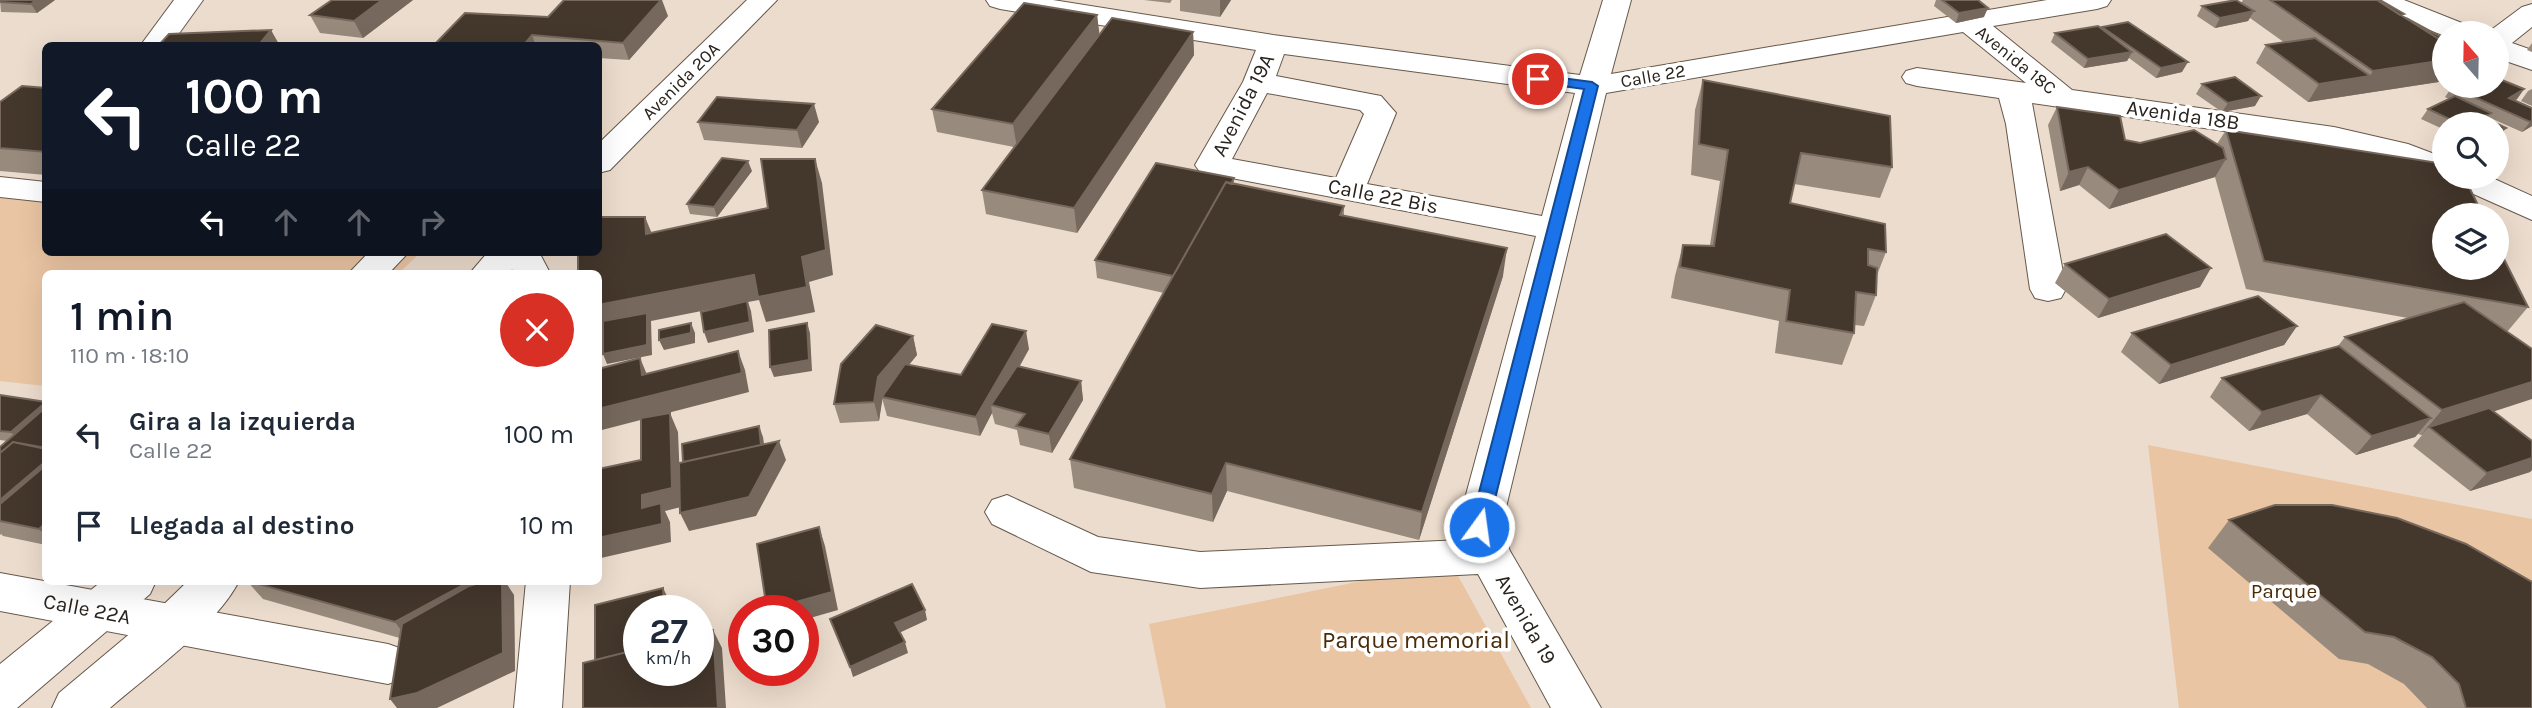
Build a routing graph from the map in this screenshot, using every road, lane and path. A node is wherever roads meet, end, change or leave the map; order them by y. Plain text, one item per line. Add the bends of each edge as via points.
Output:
1 (189, 0) edge
2 (763, 0) edge
3 (1000, 0) edge
4 (1617, 0) edge
5 (2097, 0) edge
6 (2378, 0) edge
7 (2532, 13) edge
8 (2432, 21) edge
9 (1969, 22) junction
10 (2510, 30) edge
11 (158, 42) edge
12 (1273, 44) junction
13 (2510, 52) edge
14 (2532, 61) edge
15 (1917, 77) dead end
16 (1258, 82) junction
17 (1592, 86) junction
18 (2012, 91) junction
19 (2063, 98) junction
20 (602, 159) edge
21 (2432, 164) edge
22 (1212, 165) joint
23 (0, 187) edge
24 (2489, 189) edge
25 (1348, 190) junction
26 (42, 192) edge
27 (2532, 209) edge
28 (1555, 229) junction
29 (386, 256) edge
30 (505, 256) edge
31 (370, 270) edge
32 (491, 270) edge
33 (2048, 289) dead end
34 (1007, 512) dead end
35 (1490, 556) junction
36 (130, 585) edge
37 (213, 585) edge
38 (548, 585) edge
39 (0, 592) edge
40 (100, 612) junction
41 (173, 625) junction
42 (388, 664) dead end
43 (0, 693) edge
44 (76, 708) edge
45 (538, 708) edge
46 (1577, 708) edge

1 - 11 street
2 - 20 street, Avenida 20A
3 - 12 street, Calle 22
4 - 17 street, Avenida 19
5 - 9 street, Calle 22
6 - 8 street
7 - 10 street
9 - 17 street, Calle 22
9 - 19 street, Avenida 18C
12 - 16 street, Avenida 19A
12 - 17 street, Calle 22
13 - 14 street
15 - 18 street, Avenida 18B
16 - 22 street, Avenida 19A
16 - 25 street via 1370,103 1380,113
17 - 28 street, Avenida 19
18 - 19 street, Avenida 18B
18 - 33 street via 2022,124
19 - 21 street, Avenida 18B via 2334,137
22 - 25 street, Calle 22 Bis
23 - 26 street
24 - 27 street
25 - 28 street, Calle 22 Bis
28 - 35 street, Avenida 19 via 1479,527
29 - 31 street
30 - 32 street
34 - 35 street via 1091,554 1200,570
35 - 46 street, Avenida 19
36 - 40 street
37 - 41 street
38 - 45 street
39 - 40 street, Calle 22A
40 - 41 street, Calle 22A
40 - 43 street
41 - 42 street, Calle 22A
41 - 44 street

